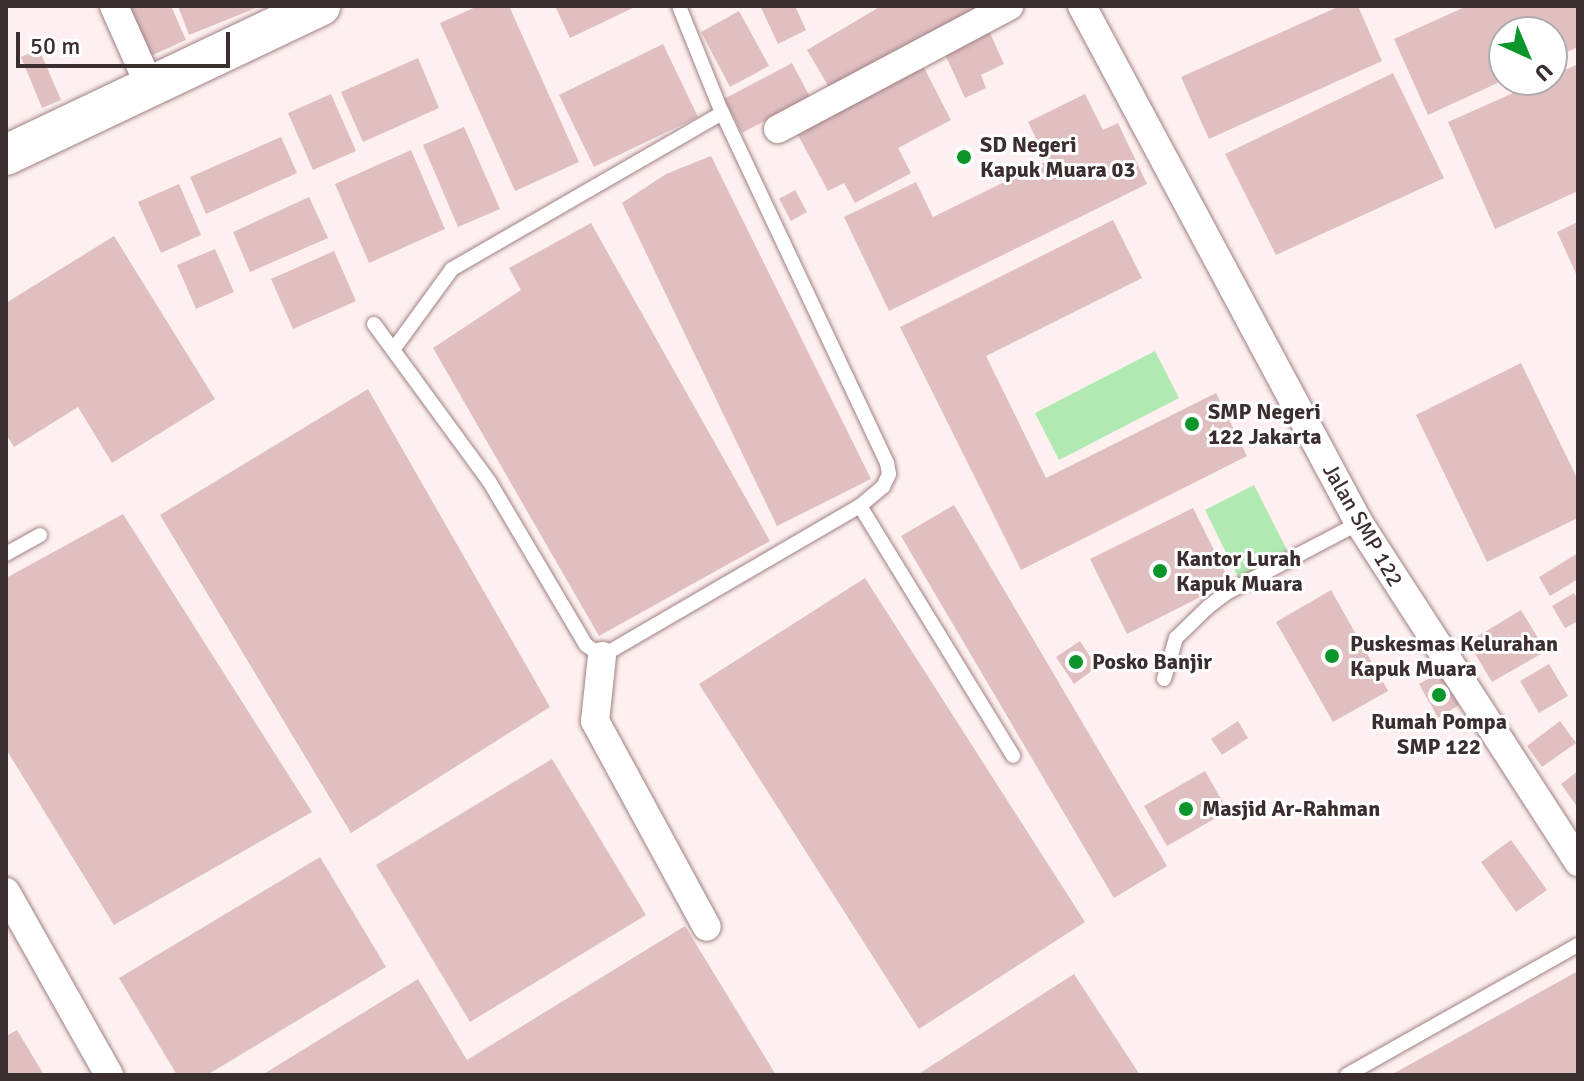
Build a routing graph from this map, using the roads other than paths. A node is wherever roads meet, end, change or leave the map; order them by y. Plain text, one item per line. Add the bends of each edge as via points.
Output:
1 (114, 6) edge
2 (320, 6) edge
3 (679, 6) edge
4 (1009, 6) edge
5 (1082, 6) edge
6 (150, 87) junction
7 (722, 113) junction
8 (778, 129) dead end
9 (6, 155) edge
10 (374, 324) dead end
11 (393, 350) junction
12 (860, 506) junction
13 (1359, 523) junction
14 (40, 535) dead end
15 (6, 554) edge
16 (602, 656) junction
17 (1164, 679) dead end
18 (1013, 756) dead end
19 (1578, 862) edge
20 (6, 892) edge
21 (707, 927) dead end
22 (1578, 945) edge
23 (109, 1075) edge
24 (1347, 1075) edge

1 - 6 street
2 - 6 main road
3 - 7 lane
4 - 8 street
5 - 13 street, Jalan SMP 122
6 - 9 main road
7 - 11 lane via 452,269
7 - 12 lane via 887,463 883,487
10 - 11 lane
11 - 16 lane via 489,481 586,645
12 - 16 lane
12 - 18 lane
13 - 17 lane via 1208,607 1176,638
13 - 19 street, Jalan SMP 122
14 - 15 lane
16 - 21 street via 595,721
20 - 23 street
22 - 24 lane

